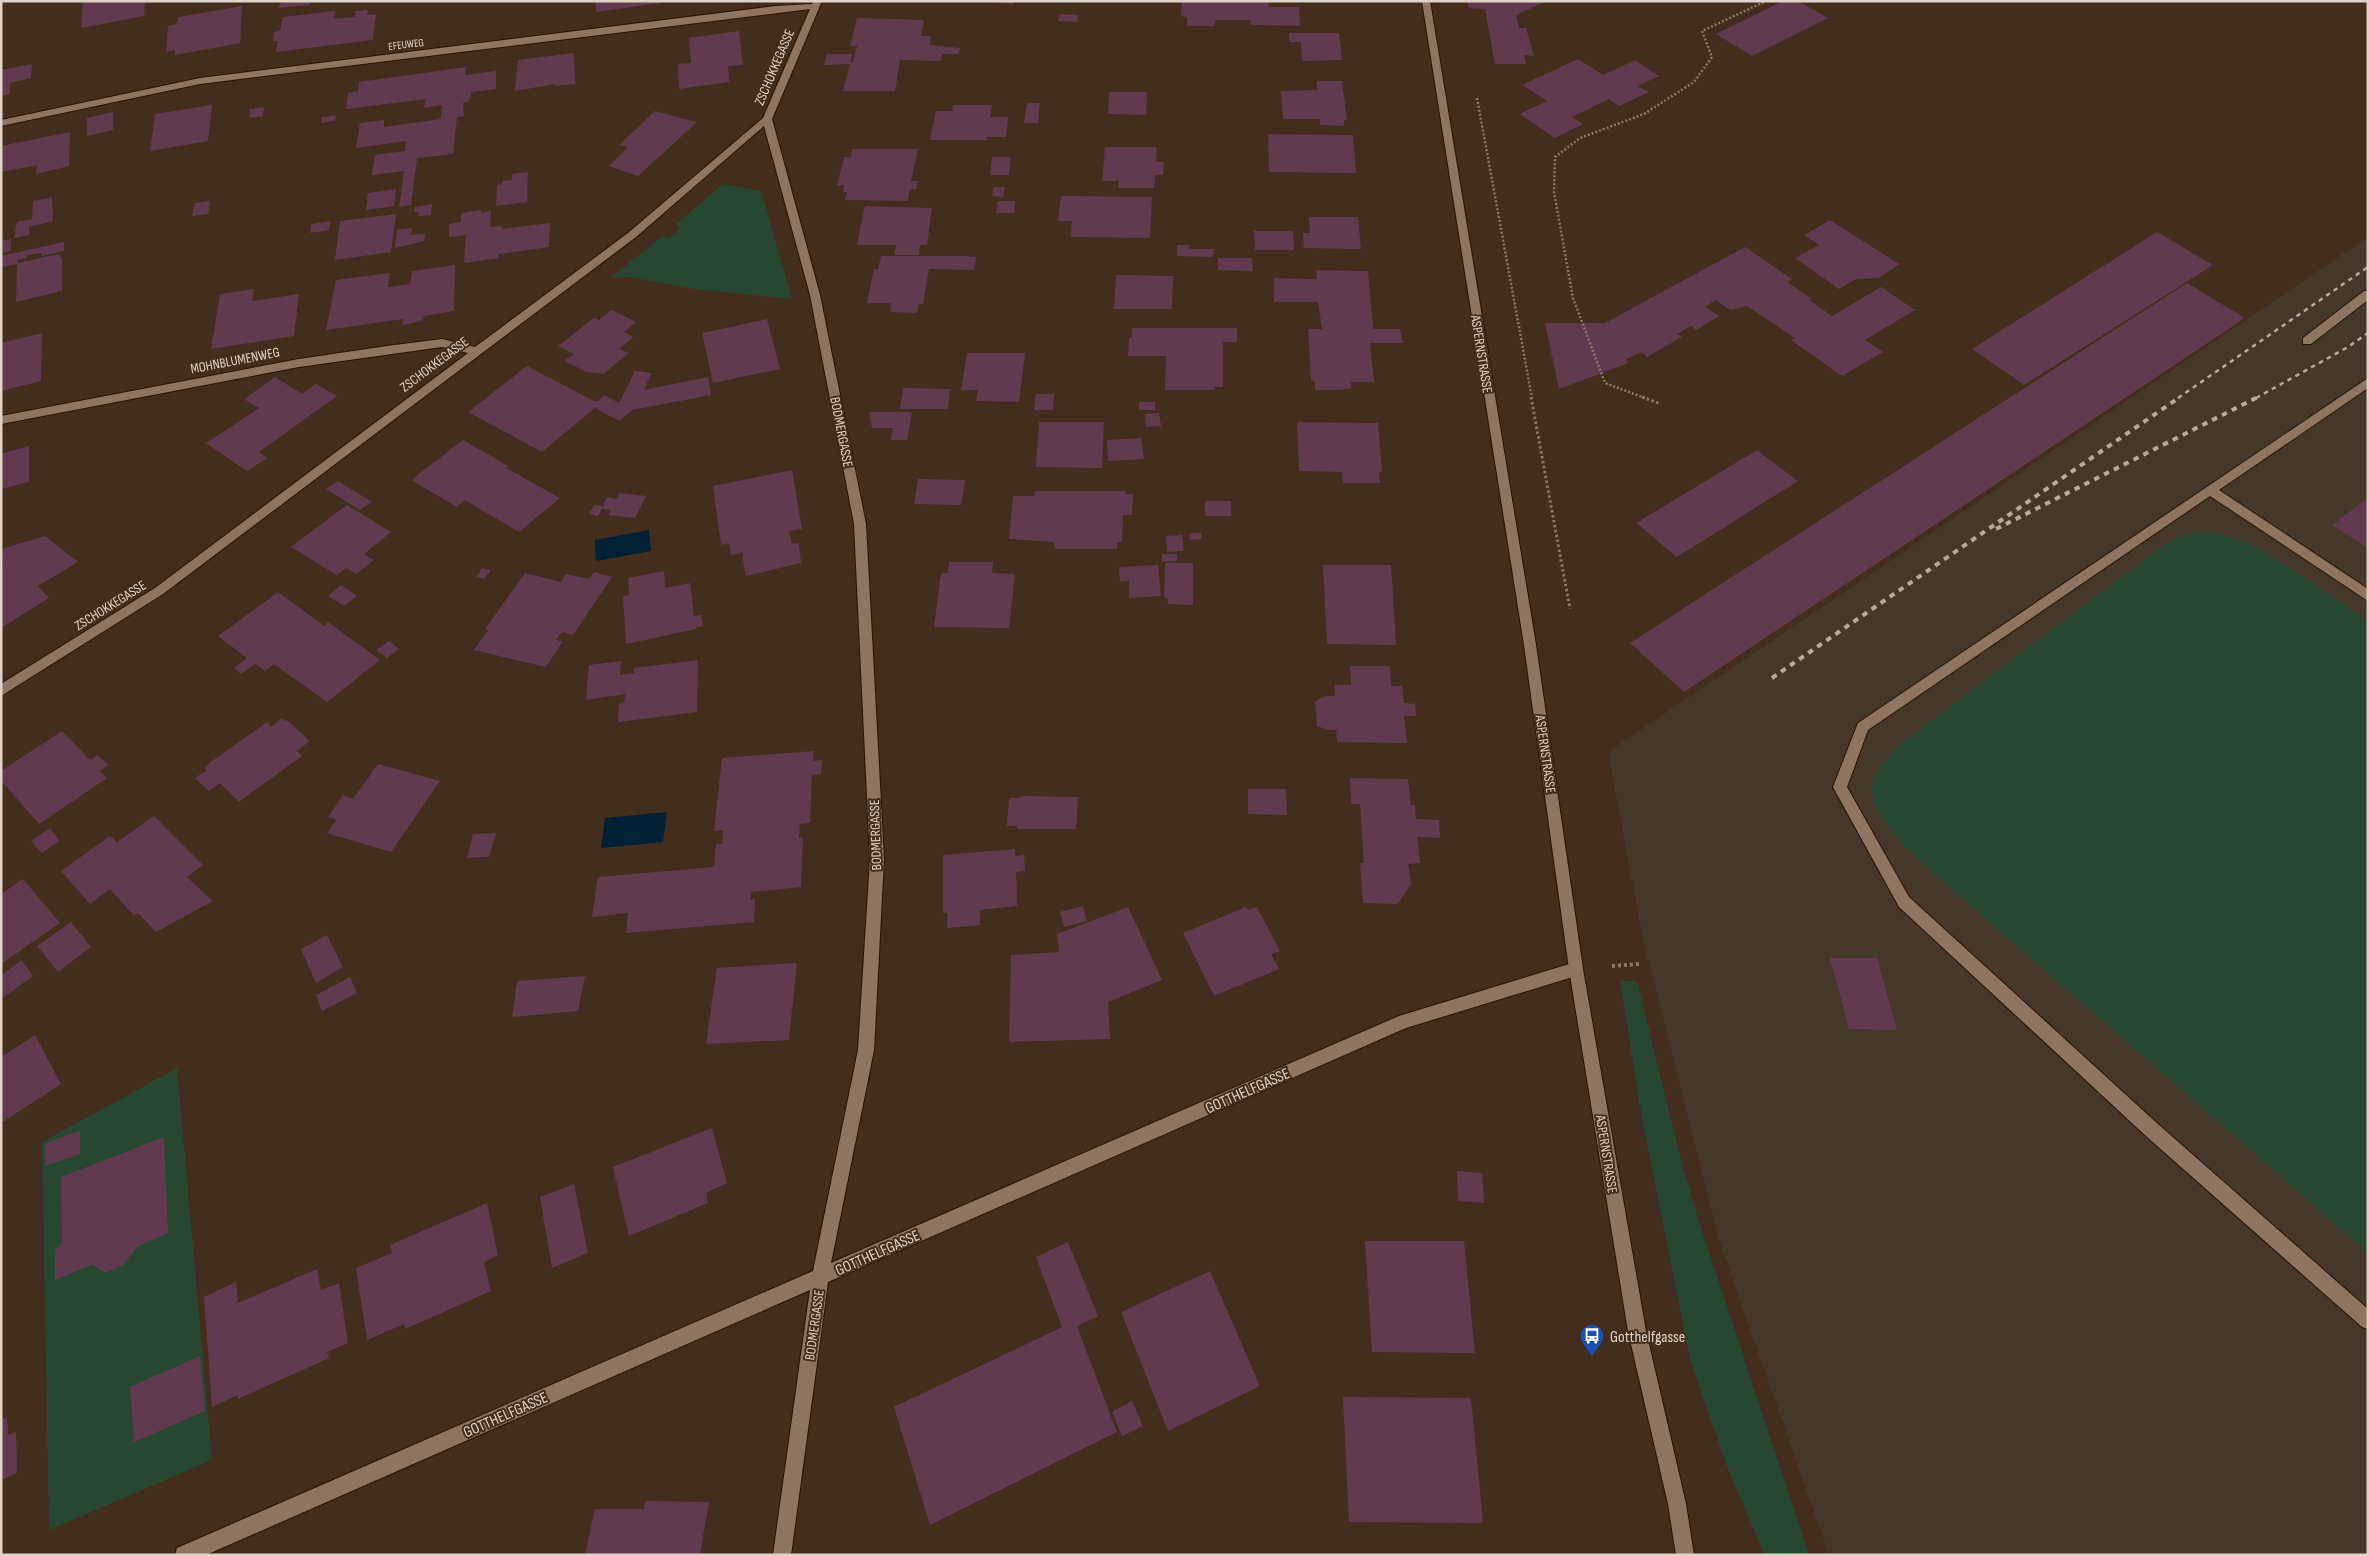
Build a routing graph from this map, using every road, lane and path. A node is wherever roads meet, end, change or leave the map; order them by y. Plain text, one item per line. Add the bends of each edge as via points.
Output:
1 (1426, 1) edge
2 (1766, 1) edge
3 (817, 4) edge
4 (1477, 98) dead end
5 (768, 119) junction
6 (1, 123) edge
7 (2368, 294) edge
8 (2307, 341) dead end
9 (476, 351) junction
10 (2368, 382) edge
11 (1661, 404) dead end
12 (1, 420) edge
13 (2210, 490) junction
14 (2368, 596) edge
15 (1570, 609) dead end
16 (1, 691) edge
17 (1576, 969) junction
18 (820, 1277) junction
19 (2368, 1320) edge
20 (1677, 1504) junction
21 (184, 1555) edge
22 (782, 1555) edge
23 (1685, 1555) edge
24 (1695, 1555) edge

1 - 17 street, ASPERNSTRASSE via 1530,644
2 - 11 path via 1702,31 1712,56 1694,82 1644,114 1580,138 1555,157 1554,192 1573,298 1605,382
3 - 5 street, ZSCHOKKEGASSE
3 - 6 street, EFEUWEG via 200,81
4 - 15 path
5 - 9 street, ZSCHOKKEGASSE via 632,235
5 - 18 street, BODMERGASSE via 815,296 860,524 877,858 866,1050
7 - 8 street
9 - 12 street, MOHNBLUMENWEG via 442,343 299,363
9 - 16 street, ZSCHOKKEGASSE via 159,591
10 - 13 street
13 - 14 street
13 - 19 street via 1864,728 1840,787 1904,902 2146,1124
17 - 18 street, GOTTHELFGASSE via 1404,1021
17 - 20 street, ASPERNSTRASSE via 1636,1331
18 - 21 street, GOTTHELFGASSE
18 - 22 street, BODMERGASSE
20 - 23 street, ASPERNSTRASSE
20 - 24 street, ASPERNSTRASSE

